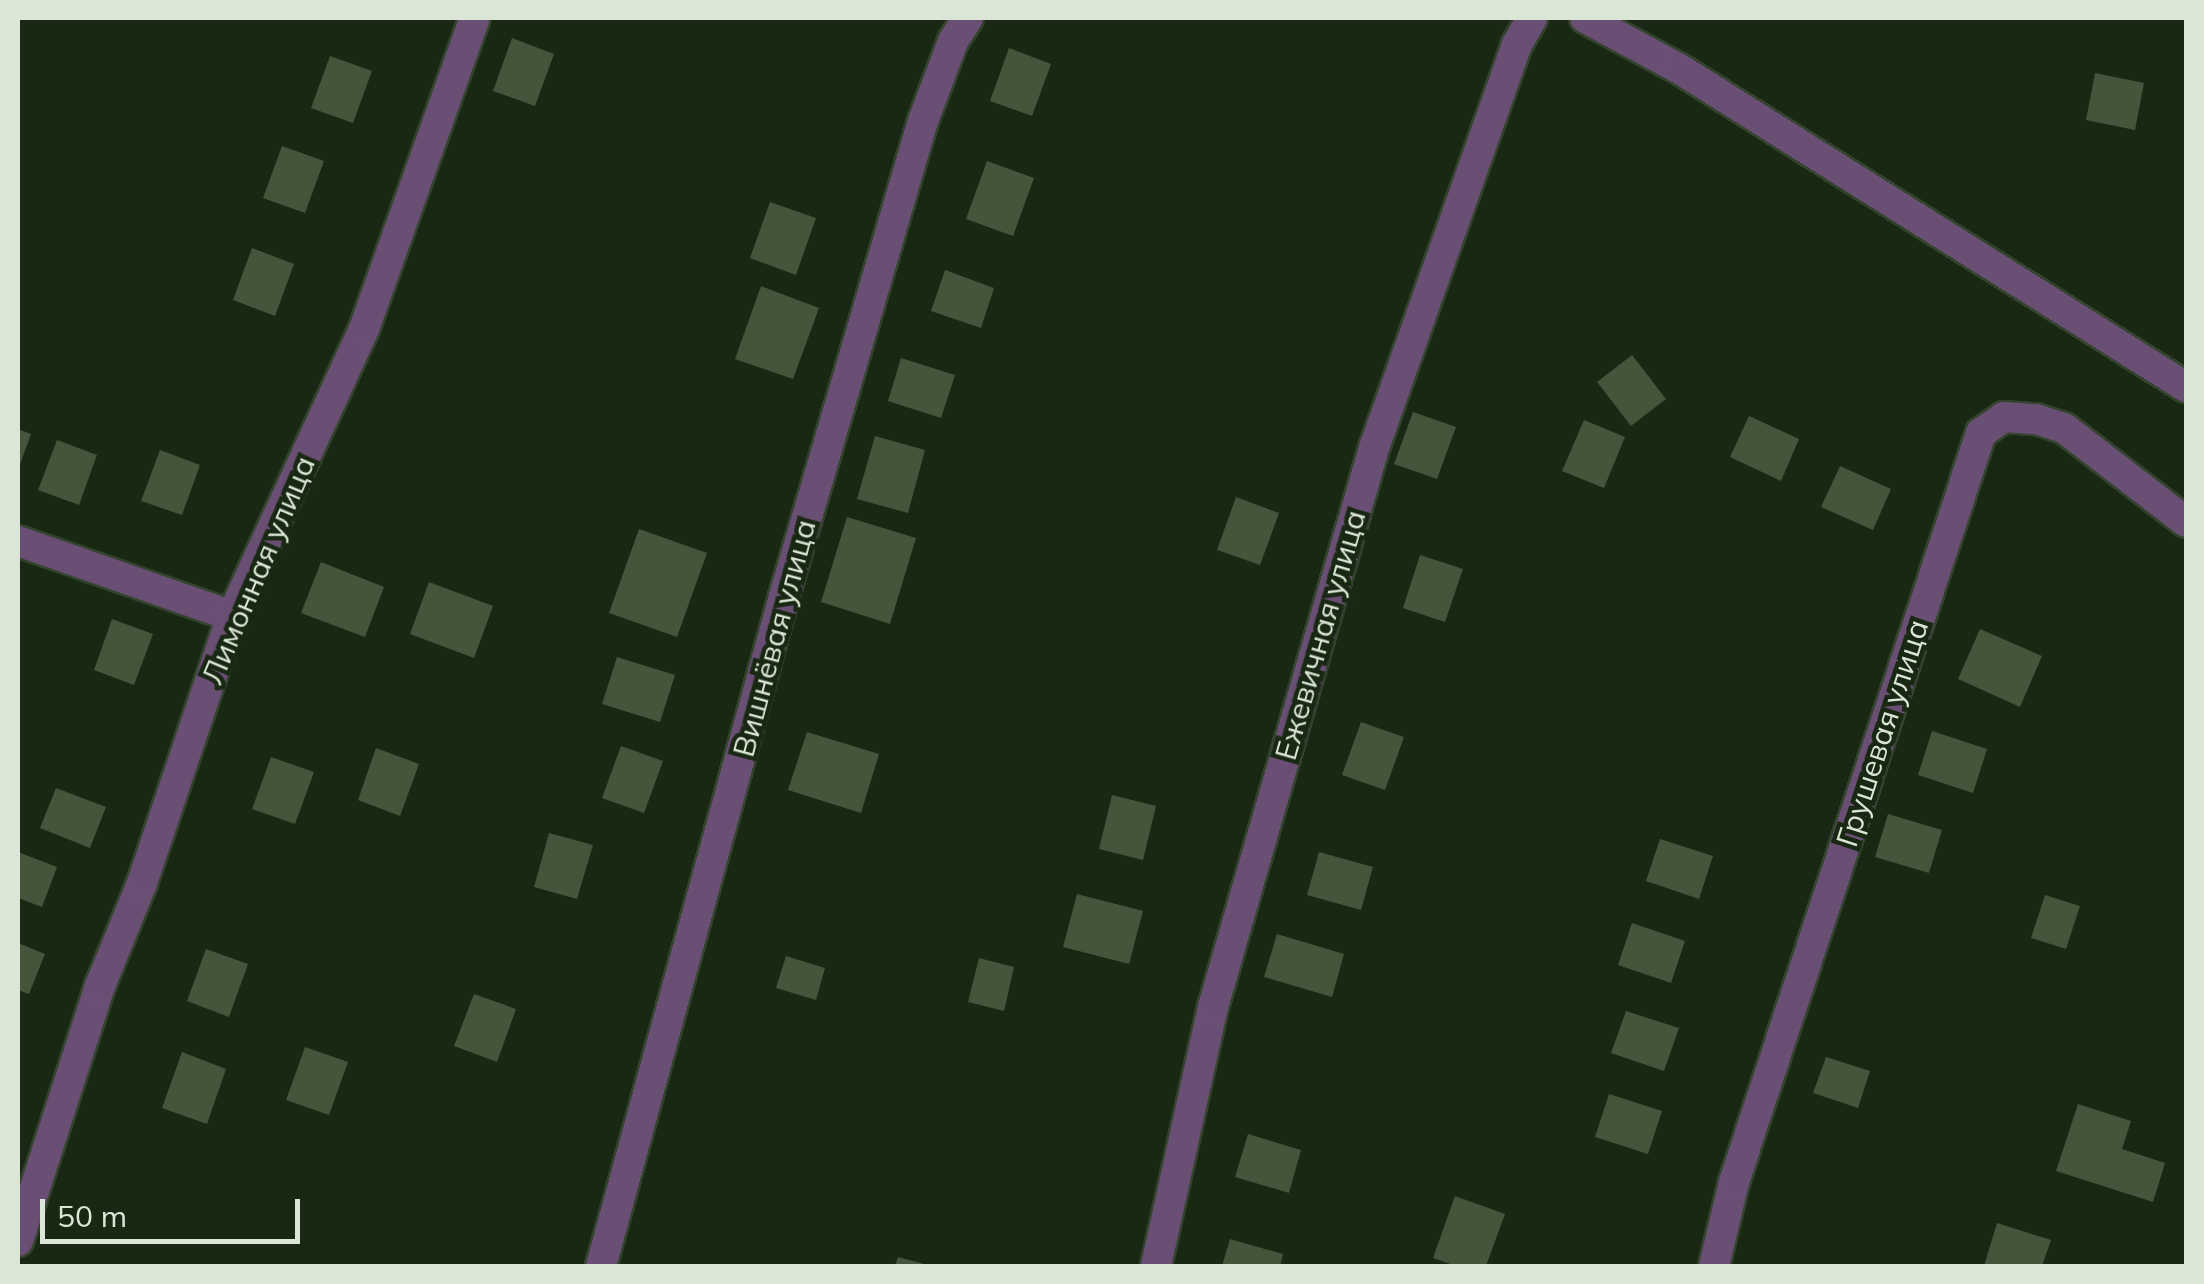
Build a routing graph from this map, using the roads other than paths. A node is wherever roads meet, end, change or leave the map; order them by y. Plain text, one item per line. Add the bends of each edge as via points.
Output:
1 (474, 18) edge
2 (968, 18) edge
3 (1532, 18) edge
4 (1585, 18) edge
5 (2186, 387) edge
6 (2186, 522) edge
7 (18, 541) edge
8 (232, 616) junction
9 (18, 1242) edge
10 (601, 1266) edge
11 (1156, 1266) edge
12 (1714, 1266) edge

1 - 8 street, Лимонная улица via 364,329
2 - 10 street, Вишнёвая улица via 929,105 901,198 784,596
3 - 11 street, Ежевичная улица via 1516,46 1374,448 1213,1008
4 - 5 street via 1678,68
6 - 12 street, Грушевая улица via 2064,428 2004,417 1981,433 1734,1182
7 - 8 street
8 - 9 street, Лимонная улица via 100,986

